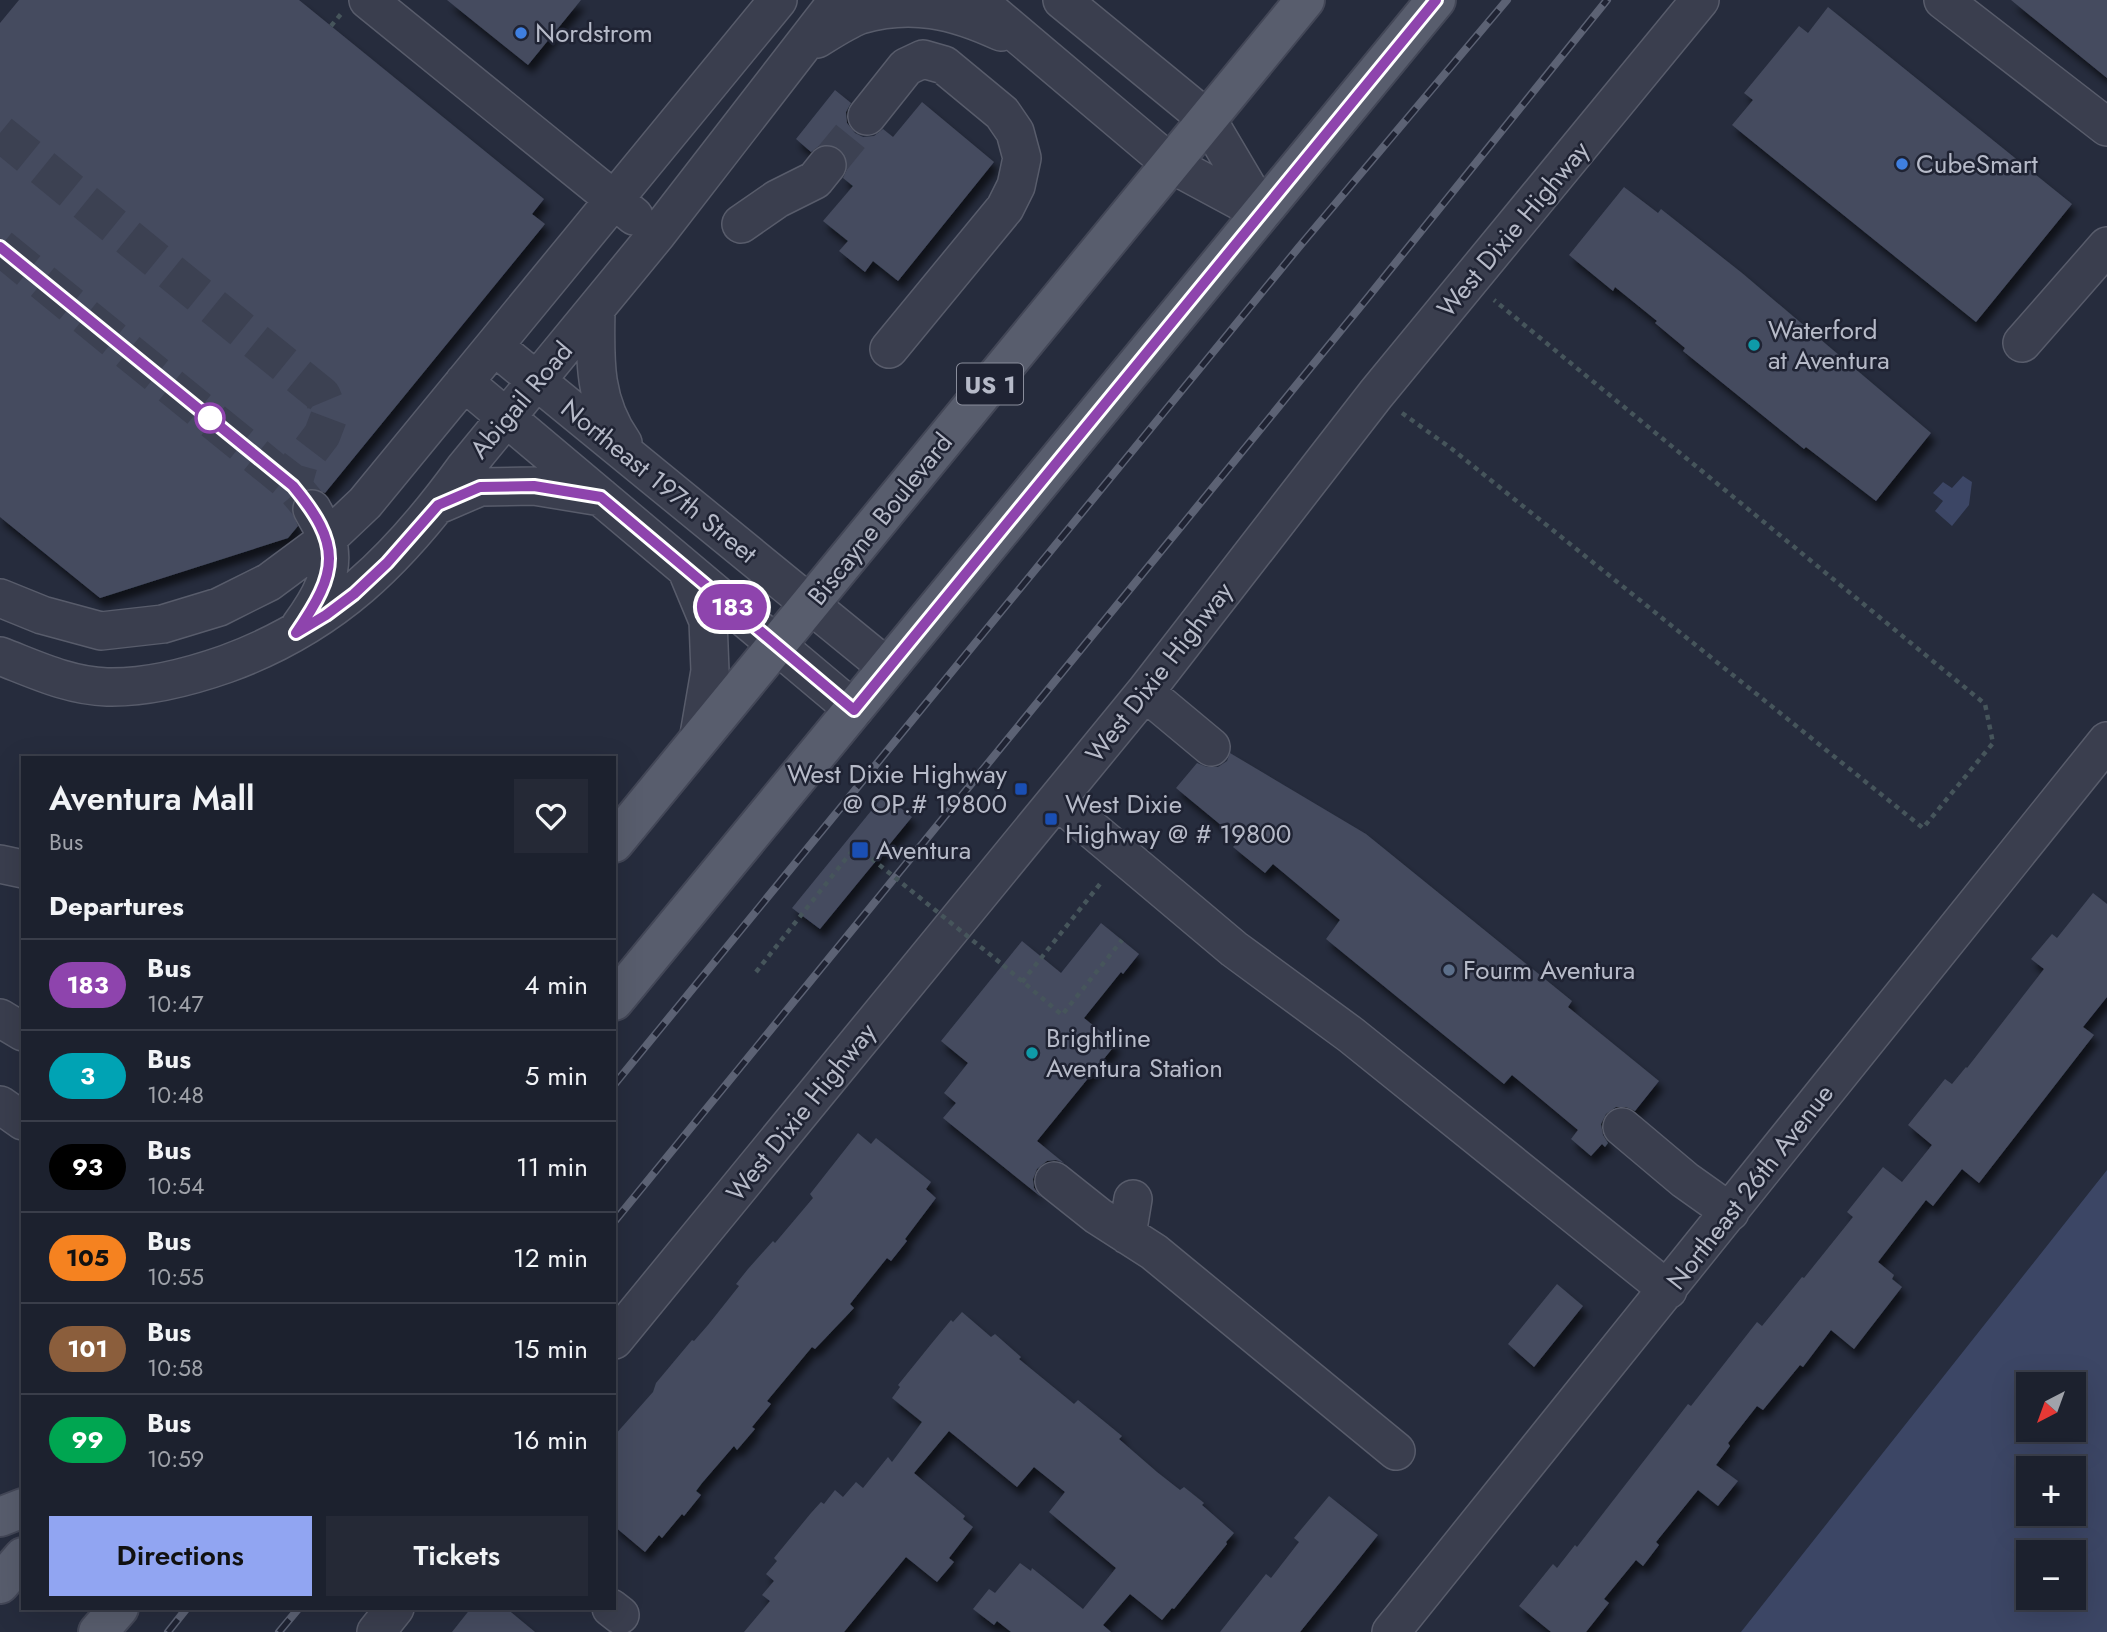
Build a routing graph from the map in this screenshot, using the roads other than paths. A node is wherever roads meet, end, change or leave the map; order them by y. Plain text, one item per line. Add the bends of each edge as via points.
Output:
1 (368, 0) edge
2 (778, 0) edge
3 (838, 0) edge
4 (977, 0) edge
5 (1062, 0) edge
6 (1305, 0) edge
7 (1436, 0) edge
8 (1700, 0) edge
9 (1943, 0) edge
10 (1032, 47) junction
11 (800, 48) junction
12 (867, 116) tunnel mouth
13 (1208, 119) junction
14 (2107, 127) edge
15 (654, 152) junction
16 (1171, 164) junction
17 (827, 165) tunnel mouth
18 (694, 185) junction
19 (615, 200) junction
20 (1262, 213) junction
21 (741, 224) dead end
22 (657, 234) junction
23 (2107, 246) edge
24 (596, 309) junction
25 (2022, 343) dead end
26 (494, 346) junction
27 (888, 349) dead end
28 (537, 381) junction
29 (464, 382) junction
30 (508, 417) junction
31 (636, 461) junction
32 (601, 497) junction
33 (438, 505) junction
34 (319, 524) junction
35 (686, 568) junction
36 (0, 598) edge
37 (810, 605) junction
38 (296, 633) junction
39 (777, 645) junction
40 (0, 656) edge
41 (888, 668) junction
42 (1145, 692) junction
43 (854, 710) junction
44 (698, 741) junction
45 (2107, 741) edge
46 (1210, 747) dead end
47 (1057, 800) junction
48 (616, 841) edge
49 (0, 864) edge
50 (21, 869) edge
51 (616, 999) edge
52 (0, 1018) edge
53 (21, 1031) edge
54 (0, 1105) edge
55 (21, 1120) edge
56 (1622, 1127) dead end
57 (1054, 1181) dead end
58 (1133, 1199) dead end
59 (1730, 1212) junction
60 (1127, 1236) junction
61 (1668, 1290) junction
62 (616, 1338) edge
63 (1396, 1451) dead end
64 (21, 1509) edge
65 (0, 1517) edge
66 (21, 1560) edge
67 (0, 1584) edge
68 (117, 1610) edge
69 (393, 1610) edge
70 (98, 1632) edge
71 (376, 1632) edge
72 (1391, 1632) edge

1 - 19 street
2 - 15 street, Abigail Road
3 - 11 street, Abigail Road
4 - 10 street
5 - 13 street
6 - 13 main road, Biscayne Boulevard / US 1
7 - 20 main road
8 - 42 street, West Dixie Highway via 1376,394
9 - 14 street
10 - 11 street via 975,20 907,4 857,16
10 - 16 street
11 - 18 street, Abigail Road
12 - 27 street via 906,66 923,59 944,65 1002,113 1015,132 1022,158 1005,208
13 - 16 main road, Biscayne Boulevard / US 1
13 - 20 street
15 - 18 street
15 - 19 street, Abigail Road
16 - 20 street
16 - 37 main road, Biscayne Boulevard / US 1
17 - 21 street via 815,180 776,199
18 - 22 street, Abigail Road
19 - 22 street
19 - 26 street, Abigail Road
20 - 41 main road
22 - 24 street, Abigail Road
23 - 25 street
24 - 28 street, Abigail Road
24 - 31 street via 597,379 603,409
26 - 28 street, Northeast 197th Street
26 - 29 street, Abigail Road
28 - 30 street, Abigail Road
28 - 31 street, Northeast 197th Street
29 - 30 street, Northeast 197th Street
29 - 34 street, Abigail Road via 365,503
30 - 32 street, Northeast 197th Street
30 - 33 street, Abigail Road
31 - 37 street, Northeast 197th Street
32 - 33 street via 534,486 480,487
32 - 35 street, Northeast 197th Street
33 - 38 street, Abigail Road via 354,594
34 - 36 street, Abigail Road via 269,582 219,607 163,624 100,631
34 - 38 street via 331,561 317,602
35 - 39 street, Northeast 197th Street
35 - 44 street via 708,621 710,671
37 - 39 main road, Biscayne Boulevard / US 1
37 - 41 street, Northeast 197th Street
38 - 40 street, Abigail Road via 251,655 186,677 107,687 77,683
39 - 43 street, Northeast 197th Street
39 - 44 main road, Biscayne Boulevard / US 1
41 - 43 main road
42 - 46 street
42 - 47 street, West Dixie Highway
43 - 51 main road
44 - 48 main road, Biscayne Boulevard / US 1
45 - 59 street, Northeast 26th Avenue
47 - 61 street via 1234,949 1351,1035
47 - 62 street, West Dixie Highway
49 - 50 street
52 - 53 street
54 - 55 street
56 - 59 street
57 - 60 street
58 - 60 street
59 - 61 street, Northeast 26th Avenue
60 - 63 street via 1154,1252
61 - 72 street, Northeast 26th Avenue
64 - 65 main road
66 - 67 main road
68 - 70 main road
69 - 71 street

